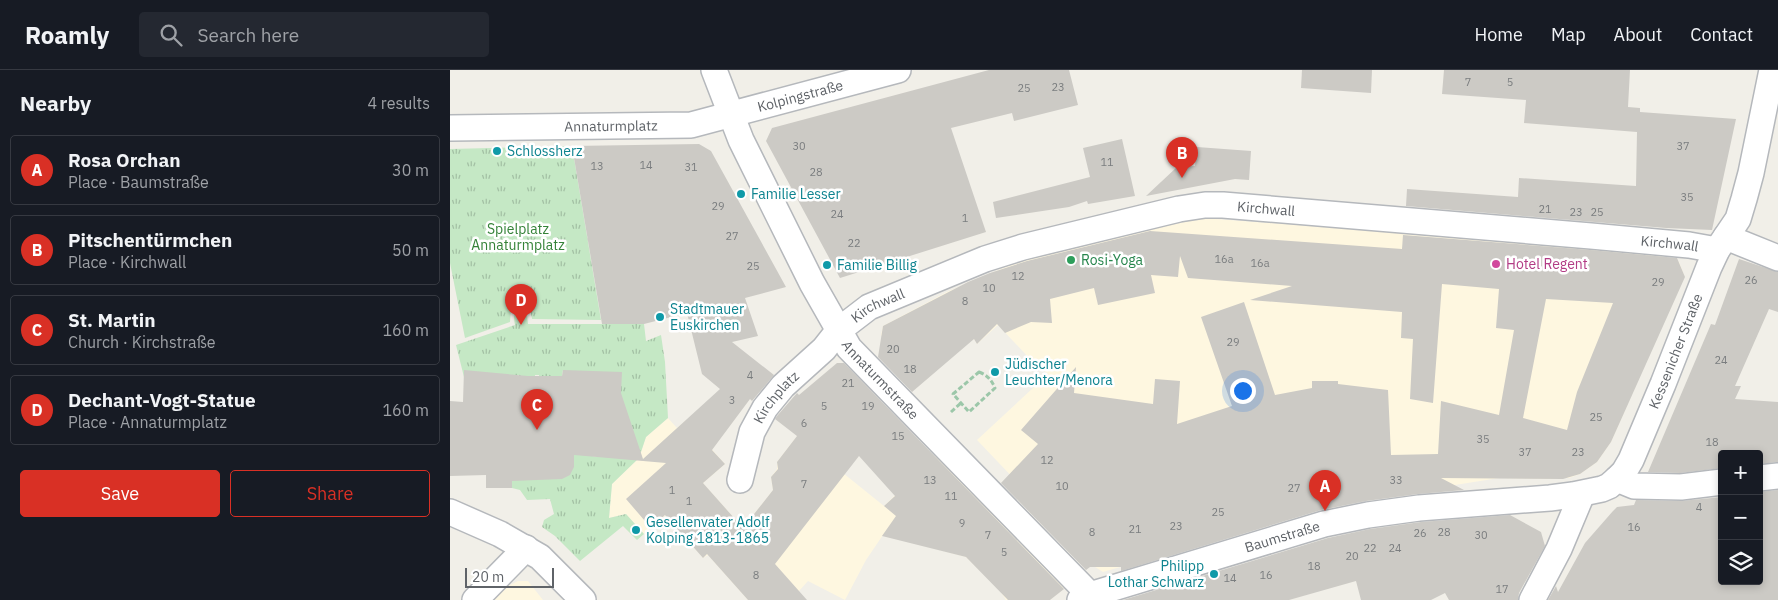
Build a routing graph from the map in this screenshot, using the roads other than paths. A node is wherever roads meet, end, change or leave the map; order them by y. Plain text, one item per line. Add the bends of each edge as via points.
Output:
1 (714, 70) edge
2 (898, 70) edge
3 (1772, 70) edge
4 (730, 114) junction
5 (452, 125) edge
6 (1722, 243) junction
7 (1778, 258) edge
8 (838, 330) junction
9 (1778, 476) edge
10 (1763, 478) edge
11 (1617, 479) junction
12 (740, 480) dead end
13 (1718, 482) edge
14 (1582, 494) junction
15 (450, 512) edge
16 (526, 548) junction
17 (1088, 598) edge
18 (475, 600) edge
19 (583, 600) edge
20 (1532, 600) edge

1 - 4 street
2 - 4 street, Kolpingstraße
3 - 6 street, Kessenicher Straße via 1744,199 1738,219
4 - 5 street, Annaturmplatz via 691,125
4 - 8 street, Annaturmstraße
6 - 7 street, Kirchwall
6 - 8 street, Kirchwall via 1689,245 1205,205 1067,236 985,259 869,307
6 - 11 street, Kessenicher Straße via 1709,267 1631,460
8 - 12 street, Kirchplatz via 824,350 783,386 765,408 752,432
8 - 17 street, Annaturmstraße via 849,348
9 - 10 street
11 - 13 street via 1634,486 1681,487
11 - 14 street, Kessenicher Straße via 1602,490
14 - 17 street, Baumstraße via 1419,508 1324,524
14 - 20 street via 1559,549
15 - 16 street
16 - 18 street
16 - 19 street via 556,571

